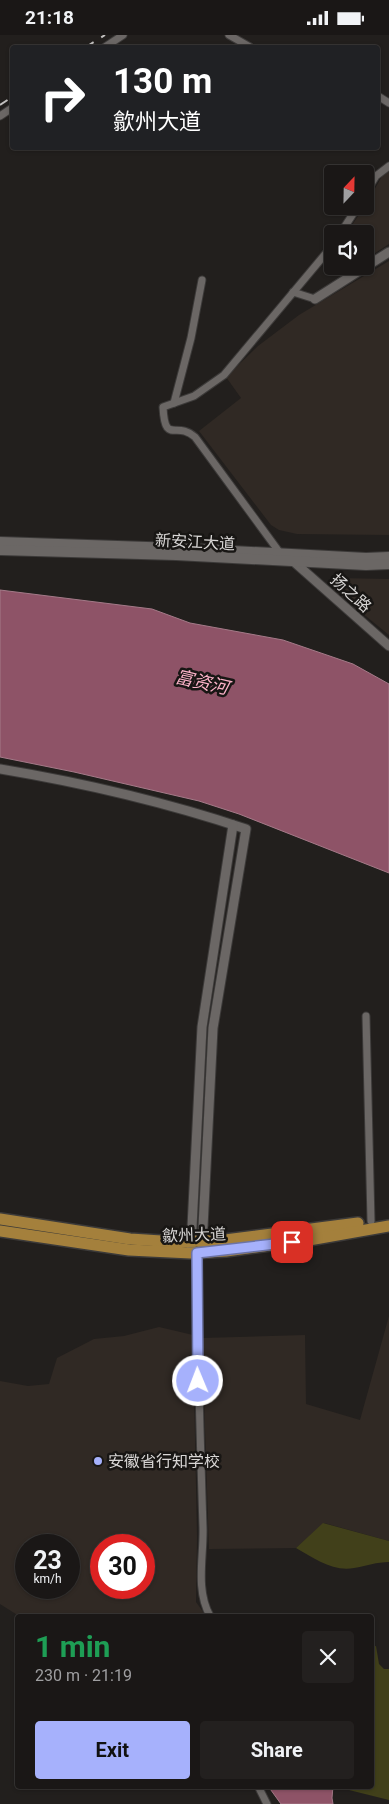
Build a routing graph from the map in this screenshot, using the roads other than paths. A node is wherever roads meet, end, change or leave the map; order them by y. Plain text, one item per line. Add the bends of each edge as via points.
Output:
1 (123, 35) edge
2 (229, 35) edge
3 (108, 45) edge
4 (246, 45) edge
5 (389, 166) edge
6 (374, 179) edge
7 (389, 251) edge
8 (324, 255) edge
9 (202, 281) dead end
10 (293, 292) junction
11 (315, 299) joint
12 (174, 403) junction
13 (0, 543) edge
14 (0, 550) edge
15 (280, 553) junction
16 (389, 557) edge
17 (293, 561) junction
18 (389, 564) edge
19 (389, 647) edge
20 (0, 769) edge
21 (233, 825) junction
22 (366, 1016) dead end
23 (0, 1219) edge
24 (389, 1219) edge
25 (372, 1221) junction
26 (389, 1226) edge
27 (0, 1231) edge
28 (196, 1248) junction
29 (209, 1614) edge
30 (260, 1789) edge
31 (267, 1804) edge

1 - 3 street
2 - 4 street
5 - 6 street
7 - 11 street
8 - 10 street
9 - 12 street
10 - 11 street
10 - 12 street via 224,375 194,396
12 - 15 street via 163,407 165,426 171,431 186,431 195,437
13 - 15 main road, 新安江大道
14 - 17 main road, 新安江大道
15 - 16 main road, 新安江大道
17 - 18 main road, 新安江大道
17 - 19 street, 扬之路
20 - 21 street via 112,791
21 - 28 street via 202,1027
21 - 28 street via 246,829 213,1028
22 - 25 street
23 - 28 highway, 歙州大道
24 - 25 highway, 歙州大道
25 - 28 highway, 歙州大道
26 - 28 highway, 歙州大道 via 309,1240
27 - 28 highway, 歙州大道 via 161,1253
28 - 29 street via 204,1546 201,1587
30 - 31 street

